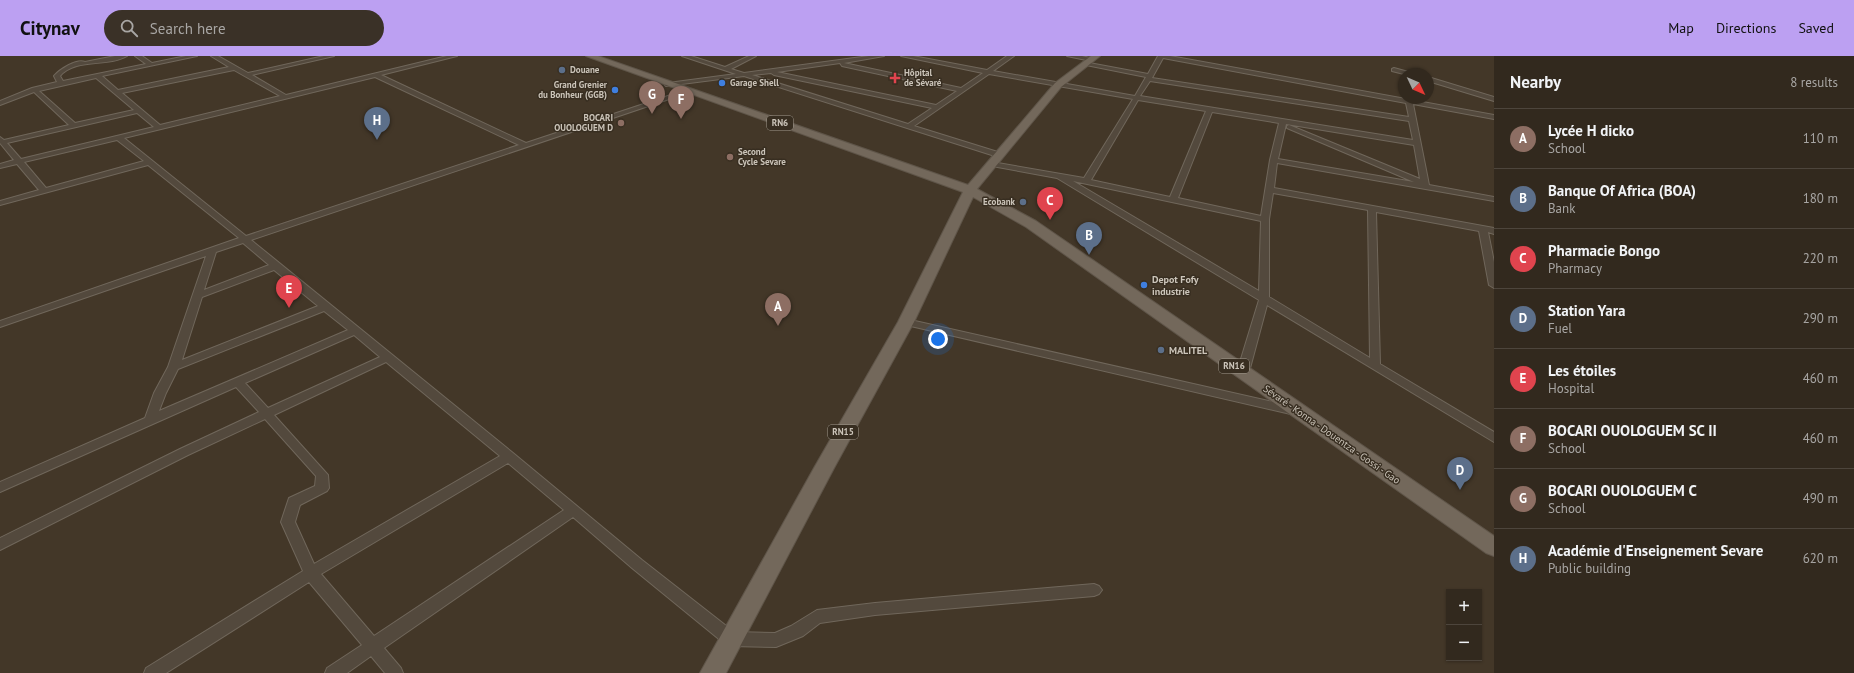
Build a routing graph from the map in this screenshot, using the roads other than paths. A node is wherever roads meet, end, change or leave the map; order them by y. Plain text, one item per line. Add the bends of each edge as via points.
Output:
1 (91, 56) edge
2 (124, 56) edge
3 (138, 56) edge
4 (194, 56) edge
5 (214, 56) edge
6 (331, 56) edge
7 (422, 56) edge
8 (454, 56) edge
9 (590, 56) edge
10 (686, 56) edge
11 (753, 56) edge
12 (823, 56) edge
13 (881, 56) edge
14 (904, 56) edge
15 (1011, 56) edge
16 (1070, 56) edge
17 (1161, 56) edge
18 (294, 59) dead end
19 (1091, 60) edge
20 (433, 61) junction
21 (833, 62) junction
22 (301, 63) junction
23 (151, 64) junction
24 (76, 65) junction
25 (803, 66) junction
26 (233, 68) junction
27 (725, 68) junction
28 (1394, 70) dead end
29 (766, 71) junction
30 (1398, 71) edge
31 (989, 72) junction
32 (376, 74) junction
33 (741, 74) junction
34 (97, 75) junction
35 (246, 75) junction
36 (1149, 77) junction
37 (1434, 81) edge
38 (61, 83) junction
39 (668, 84) junction
40 (1058, 85) junction
41 (34, 89) junction
42 (962, 90) junction
43 (688, 91) junction
44 (118, 92) junction
45 (284, 96) junction
46 (1136, 98) junction
47 (1398, 99) edge
48 (1494, 99) edge
49 (0, 103) edge
50 (1410, 104) edge
51 (1425, 104) edge
52 (936, 108) junction
53 (140, 110) junction
54 (1210, 110) junction
55 (1494, 117) edge
56 (1413, 120) junction
57 (1283, 123) junction
58 (74, 126) junction
59 (158, 127) junction
60 (909, 127) junction
61 (118, 137) junction
62 (1, 140) edge
63 (1417, 144) junction
64 (525, 145) junction
65 (995, 160) junction
66 (1274, 160) junction
67 (18, 162) junction
68 (150, 162) junction
69 (0, 166) edge
70 (1059, 176) junction
71 (1086, 181) junction
72 (1425, 185) junction
73 (970, 190) junction
74 (1270, 190) junction
75 (44, 191) junction
76 (1494, 199) edge
77 (1173, 200) junction
78 (0, 203) edge
79 (1372, 210) junction
80 (1265, 219) junction
81 (1483, 229) junction
82 (1494, 231) edge
83 (245, 239) junction
84 (212, 250) junction
85 (276, 266) junction
86 (1494, 285) edge
87 (196, 296) junction
88 (1264, 299) junction
89 (325, 307) junction
90 (906, 322) junction
91 (0, 324) edge
92 (355, 331) junction
93 (388, 357) junction
94 (1375, 365) junction
95 (174, 367) junction
96 (1243, 372) junction
97 (238, 382) junction
98 (1302, 413) junction
99 (267, 414) junction
100 (150, 420) junction
101 (1494, 438) edge
102 (509, 456) junction
103 (0, 487) edge
104 (574, 510) junction
105 (0, 544) edge
106 (1494, 547) edge
107 (311, 573) junction
108 (1094, 590) dead end
109 (731, 639) junction
110 (372, 647) junction
111 (152, 673) edge
112 (333, 673) edge
113 (395, 673) edge
114 (713, 673) edge

1 - 24 street
2 - 24 street
3 - 23 street
4 - 23 street
5 - 26 street
6 - 22 street
7 - 20 street
8 - 20 street
9 - 39 main road, RN6
10 - 27 street
11 - 27 street
12 - 25 street
13 - 21 street
14 - 31 street
15 - 31 street
16 - 19 street
17 - 36 street
17 - 47 street
18 - 22 street
19 - 36 street
19 - 40 main road
20 - 32 street
21 - 25 street
21 - 42 street
22 - 35 street
23 - 34 street
24 - 38 street via 62,70 57,76
25 - 29 street
26 - 35 street
26 - 44 street
27 - 33 street
28 - 30 street
29 - 33 street
29 - 52 street
31 - 40 street
31 - 42 street
32 - 45 street
32 - 64 street
33 - 39 street
33 - 60 street
34 - 38 street
34 - 44 street
35 - 45 street
36 - 46 street
36 - 56 street
37 - 48 street
38 - 41 street
39 - 43 main road, RN6
40 - 46 street
40 - 65 main road
41 - 49 street
41 - 58 street
42 - 52 street
43 - 64 street
43 - 73 main road, RN6
44 - 53 street
45 - 59 street
46 - 54 street
46 - 71 street
50 - 56 street
51 - 55 street
52 - 60 street
53 - 58 street
53 - 59 street
54 - 57 street
54 - 77 street
56 - 63 street
57 - 63 street
57 - 66 street
57 - 72 street
58 - 62 street
59 - 61 street
60 - 65 street
61 - 67 street
61 - 68 street
62 - 67 street
63 - 72 street
64 - 83 street
65 - 70 street
65 - 73 main road
66 - 72 street
66 - 74 street
67 - 69 street
67 - 75 street
68 - 75 street
68 - 83 street
70 - 71 street
70 - 88 street
71 - 77 street
72 - 76 street
73 - 90 main road, RN15
73 - 96 main road, Sévaré - Konna - Douentza - Gossi - Gao / RN16 via 1030,224
74 - 79 street
74 - 80 street
75 - 78 street
77 - 80 street
79 - 81 street
79 - 94 street
80 - 88 street
81 - 82 street
81 - 86 street
83 - 84 street
83 - 85 street
84 - 87 street
84 - 91 street
85 - 87 street
85 - 89 street
87 - 95 street
88 - 94 street
88 - 96 street
89 - 92 street
89 - 95 street
90 - 98 street
90 - 109 main road, RN15
92 - 93 street
92 - 97 street
93 - 99 street
93 - 102 street
94 - 101 street
95 - 100 street via 160,393
96 - 98 main road, Sévaré - Konna - Douentza - Gossi - Gao / RN16
97 - 99 street
97 - 100 street
98 - 106 main road, Sévaré - Konna - Douentza - Gossi - Gao / RN16
99 - 105 street via 145,471
99 - 107 street via 322,475 322,488 294,502 288,522
100 - 103 street
102 - 104 street
102 - 107 street
104 - 109 street
104 - 110 street
107 - 110 street
107 - 111 street
108 - 109 street via 875,609 818,617 797,631 776,640
109 - 114 main road, RN15
110 - 112 street
110 - 113 street

